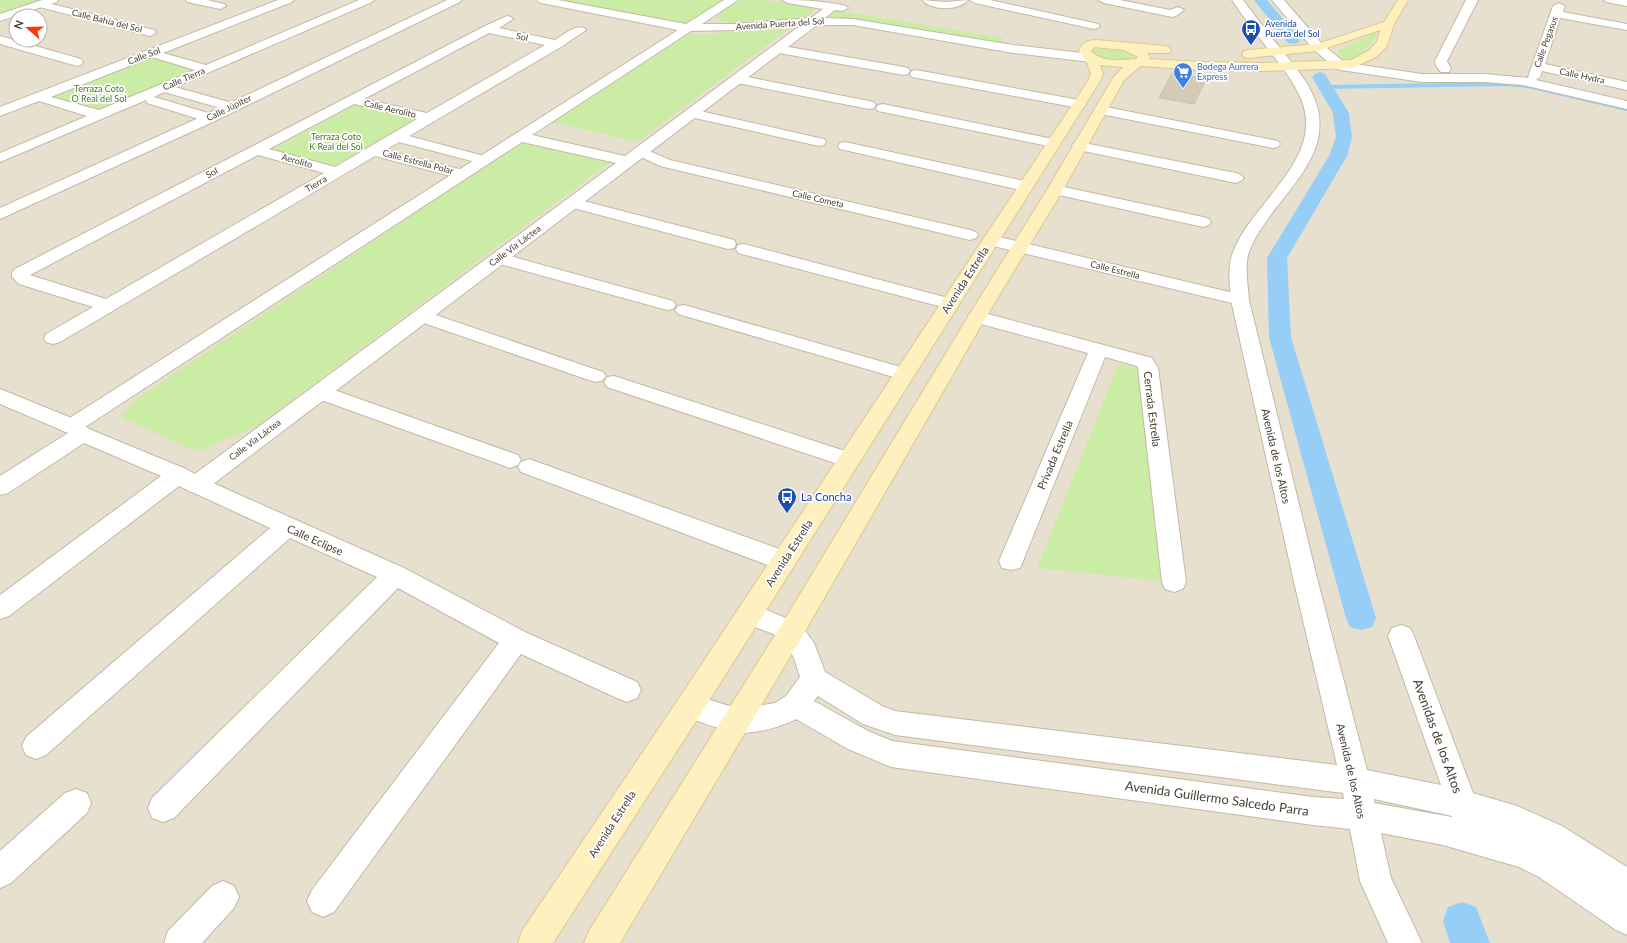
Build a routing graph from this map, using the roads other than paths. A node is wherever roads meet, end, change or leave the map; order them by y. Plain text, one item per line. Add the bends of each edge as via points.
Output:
1 (53, 0) edge
2 (191, 0) edge
3 (288, 0) edge
4 (456, 0) edge
5 (541, 0) edge
6 (732, 0) edge
7 (788, 0) edge
8 (928, 0) edge
9 (963, 0) edge
10 (975, 0) edge
11 (1104, 0) edge
12 (1238, 0) edge
13 (1278, 0) edge
14 (1403, 0) edge
15 (1472, 0) edge
16 (1610, 0) edge
17 (361, 1) edge
18 (1627, 3) edge
19 (40, 4) junction
20 (220, 6) dead end
21 (834, 6) junction
22 (857, 10) dead end
23 (1178, 10) dead end
24 (707, 16) junction
25 (0, 18) edge
26 (507, 18) dead end
27 (814, 21) junction
28 (1388, 24) junction
29 (1094, 26) dead end
30 (735, 27) junction
31 (1627, 27) edge
32 (688, 28) junction
33 (487, 29) junction
34 (580, 30) dead end
35 (150, 32) dead end
36 (0, 40) edge
37 (557, 44) junction
38 (1318, 47) junction
39 (1086, 48) junction
40 (777, 49) junction
41 (1180, 52) dead end
42 (150, 53) junction
43 (1237, 53) dead end
44 (1134, 58) junction
45 (1283, 59) junction
46 (77, 62) dead end
47 (1341, 66) junction
48 (206, 69) junction
49 (1445, 69) dead end
50 (1536, 72) joint
51 (737, 79) junction
52 (1627, 86) edge
53 (163, 88) junction
54 (38, 97) junction
55 (142, 97) junction
56 (352, 100) junction
57 (1078, 104) junction
58 (1627, 105) edge
59 (231, 107) junction
60 (1101, 110) junction
61 (0, 112) edge
62 (691, 113) junction
63 (100, 114) junction
64 (210, 118) junction
65 (429, 118) junction
66 (397, 137) junction
67 (520, 137) junction
68 (590, 139) dead end
69 (819, 142) dead end
70 (1053, 143) junction
71 (1273, 144) dead end
72 (845, 146) dead end
73 (1079, 146) junction
74 (256, 150) junction
75 (373, 151) junction
76 (634, 156) junction
77 (0, 158) edge
78 (483, 160) junction
79 (337, 172) junction
80 (462, 174) junction
81 (1236, 178) dead end
82 (1025, 186) junction
83 (1055, 190) junction
84 (572, 203) junction
85 (0, 214) edge
86 (1202, 222) dead end
87 (981, 238) junction
88 (1020, 247) junction
89 (499, 258) junction
90 (1240, 300) junction
91 (950, 304) junction
92 (108, 306) junction
93 (421, 316) junction
94 (977, 317) junction
95 (53, 338) dead end
96 (1099, 349) junction
97 (904, 374) junction
98 (320, 392) junction
99 (0, 396) edge
100 (77, 430) junction
101 (849, 460) junction
102 (187, 480) junction
103 (0, 487) edge
104 (287, 527) junction
105 (784, 560) junction
106 (1010, 561) dead end
107 (394, 575) junction
108 (1174, 582) dead end
109 (0, 609) edge
110 (750, 613) junction
111 (791, 632) junction
112 (1401, 636) dead end
113 (516, 640) junction
114 (814, 679) junction
115 (627, 690) dead end
116 (796, 704) junction
117 (690, 706) junction
118 (873, 715) junction
119 (736, 720) junction
120 (858, 740) junction
121 (36, 746) dead end
122 (1100, 749) junction
123 (1355, 781) junction
124 (1103, 782) junction
125 (76, 803) dead end
126 (1464, 804) junction
127 (163, 808) dead end
128 (1362, 815) junction
129 (1472, 837) junction
130 (0, 872) edge
131 (1627, 885) edge
132 (223, 897) dead end
133 (323, 901) dead end
134 (1627, 919) edge
135 (180, 943) edge
136 (534, 943) edge
137 (601, 943) edge
138 (1405, 943) edge

1 - 19 street
2 - 20 street
3 - 42 street, Calle Sol
4 - 59 street, Calle Júpiter
5 - 32 street, Avenida Puerta del Sol
6 - 24 street
7 - 21 street, Avenida Puerta del Sol
8 - 9 street via 945,4 955,4
10 - 29 street
11 - 23 street via 1172,14
12 - 45 street, Avenida de los Altos
13 - 38 street
14 - 28 main road
15 - 49 street via 1441,61
16 - 18 street
17 - 48 street, Calle Tierra
19 - 25 street
19 - 35 street, Calle Bahía del Sol
21 - 22 street, Avenida Puerta del Sol
21 - 27 street, Calle Vía Láctea
24 - 30 street via 718,23
24 - 32 street
26 - 33 street, Sol
27 - 30 street, Avenida Puerta del Sol
27 - 39 street, Avenida Puerta del Sol via 853,22 1013,49
27 - 40 street, Calle Vía Láctea
28 - 38 main road
28 - 47 main road via 1383,43 1372,54 1353,64
30 - 32 street, Avenida Puerta del Sol
31 - 50 street, Calle Pegasus via 1558,10
32 - 67 street via 544,128
33 - 37 street, Sol
33 - 56 street, Sol
34 - 37 street, Tierra
36 - 46 street
37 - 65 street, Tierra
38 - 45 main road
38 - 47 street
39 - 44 main road via 1113,62
39 - 44 main road via 1113,44
39 - 57 main road, Avenida Estrella via 1097,74
40 - 51 street, Calle Vía Láctea
40 - 57 street
41 - 44 main road
42 - 48 street
42 - 54 street, Calle Sol
43 - 45 main road
44 - 45 main road via 1201,66
44 - 60 main road
45 - 47 main road
45 - 90 street, Avenida de los Altos via 1310,102 1313,128 1306,153 1292,179 1245,240 1240,254
47 - 58 street via 1422,78 1523,81
48 - 53 street, Calle Tierra
50 - 52 street, Calle Hydra
51 - 62 street, Calle Vía Láctea
51 - 70 street
53 - 55 street, Calle Tierra
53 - 59 street
54 - 61 street, Calle Sol
54 - 63 street
55 - 63 street, Calle Tierra
55 - 64 street
56 - 65 street, Calle Aerolito
56 - 74 street, Sol
57 - 70 main road, Avenida Estrella
59 - 64 street, Calle Júpiter
60 - 71 street
60 - 73 main road
62 - 69 street
62 - 76 street, Calle Vía Láctea
63 - 77 street, Calle Tierra
64 - 85 street, Calle Júpiter
65 - 66 street, Tierra
66 - 75 street, Tierra
66 - 78 street, Calle Estrella Polar
67 - 76 street, Calle Cometa
67 - 78 street
68 - 76 street, Calle Cometa
70 - 82 main road, Avenida Estrella
72 - 82 street
73 - 81 street
73 - 83 main road
74 - 79 street, Aerolito
74 - 92 street, Sol via 21,273 25,280
75 - 79 street, Tierra
75 - 80 street, Calle Estrella Polar
76 - 84 street, Calle Vía Láctea
76 - 87 street, Calle Cometa
78 - 80 street
79 - 92 street, Tierra
80 - 100 street
82 - 87 main road, Avenida Estrella
83 - 86 street
83 - 88 main road
84 - 89 street, Calle Vía Láctea
84 - 91 street
87 - 88 street, Calle Estrella
87 - 91 main road, Avenida Estrella
88 - 90 street, Calle Estrella
88 - 94 main road
89 - 93 street, Calle Vía Láctea
89 - 97 street
90 - 123 street, Avenida de los Altos
91 - 97 main road, Avenida Estrella
92 - 95 street, Tierra
93 - 98 street, Calle Vía Láctea
93 - 101 street
94 - 96 street, Cerrada Estrella
94 - 111 main road
96 - 106 street, Privada Estrella
96 - 108 street, Cerrada Estrella via 1145,362 1148,368
97 - 101 main road, Avenida Estrella
98 - 102 street, Calle Vía Láctea
98 - 105 street
99 - 100 street, Calle Eclipse
100 - 102 street, Calle Eclipse
100 - 103 street
101 - 105 main road, Avenida Estrella
102 - 104 street, Calle Eclipse
102 - 109 street, Calle Vía Láctea
104 - 107 street, Calle Eclipse
104 - 121 street
105 - 110 main road, Avenida Estrella
107 - 113 street, Calle Eclipse
107 - 127 street
110 - 111 street
110 - 117 main road, Avenida Estrella
111 - 114 street via 805,651
111 - 119 main road
112 - 126 street, Avenidas de los Altos
113 - 115 street, Calle Eclipse
113 - 133 street
114 - 116 street
114 - 118 street
116 - 119 street via 780,714
116 - 120 street, Avenida Guillermo Salcedo Parra
117 - 119 street
117 - 136 main road, Avenida Estrella
118 - 120 street
118 - 122 street via 895,723
119 - 137 main road
120 - 124 street, Avenida Guillermo Salcedo Parra via 891,754
122 - 123 street
122 - 124 street
123 - 126 street
123 - 128 street, Avenida de los Altos
124 - 128 street, Avenida Guillermo Salcedo Parra via 1313,811
125 - 130 street
126 - 129 street, Avenidas de los Altos
126 - 131 street via 1517,820 1551,837
128 - 129 street, Avenida Guillermo Salcedo Parra
128 - 138 street, Avenida de los Altos via 1376,881
129 - 134 street, Avenida Guillermo Salcedo Parra via 1525,853 1550,866
132 - 135 street

